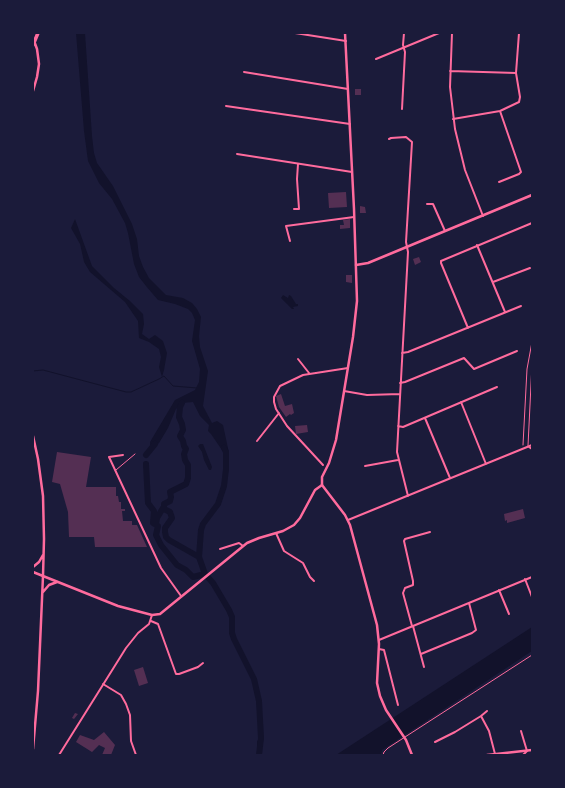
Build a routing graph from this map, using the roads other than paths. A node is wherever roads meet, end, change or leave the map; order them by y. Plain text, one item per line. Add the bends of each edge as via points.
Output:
1 (38, 33) edge
2 (295, 33) edge
3 (345, 33) edge
4 (404, 33) edge
5 (439, 33) edge
6 (452, 33) edge
7 (519, 33) edge
8 (33, 38) edge
9 (346, 41) junction
10 (33, 45) edge
11 (404, 47) junction
12 (376, 59) dead end
13 (450, 71) junction
14 (244, 72) dead end
15 (516, 73) junction
16 (348, 89) junction
17 (33, 91) edge
18 (226, 106) dead end
19 (402, 109) dead end
20 (500, 111) junction
21 (453, 119) junction
22 (350, 124) junction
23 (389, 139) dead end
24 (237, 154) dead end
25 (298, 164) junction
26 (352, 172) junction
27 (499, 182) dead end
28 (532, 195) edge
29 (427, 204) dead end
30 (294, 209) dead end
31 (482, 216) junction
32 (354, 217) junction
33 (532, 223) edge
34 (445, 231) junction
35 (290, 241) dead end
36 (477, 245) junction
37 (407, 247) junction
38 (356, 265) junction
39 (530, 268) dead end
40 (493, 282) junction
41 (521, 306) dead end
42 (506, 312) junction
43 (468, 328) junction
44 (517, 351) dead end
45 (402, 353) junction
46 (298, 359) dead end
47 (532, 364) edge
48 (348, 368) junction
49 (309, 374) junction
50 (400, 383) junction
51 (497, 387) dead end
52 (344, 391) junction
53 (400, 394) junction
54 (461, 402) junction
55 (279, 413) junction
56 (425, 418) junction
57 (398, 426) junction
58 (33, 436) edge
59 (257, 441) dead end
60 (532, 445) edge
61 (528, 447) junction
62 (532, 449) edge
63 (135, 454) dead end
64 (123, 455) dead end
65 (398, 460) junction
66 (486, 464) junction
67 (322, 465) dead end
68 (365, 466) dead end
69 (115, 471) junction
70 (450, 478) junction
71 (322, 485) junction
72 (408, 496) junction
73 (348, 520) junction
74 (430, 532) dead end
75 (276, 533) junction
76 (243, 546) junction
77 (220, 549) dead end
78 (44, 552) junction
79 (33, 567) edge
80 (33, 572) edge
81 (43, 576) junction
82 (532, 576) edge
83 (525, 579) junction
84 (314, 581) dead end
85 (57, 582) junction
86 (499, 590) junction
87 (43, 592) junction
88 (182, 597) junction
89 (532, 597) edge
90 (469, 602) junction
91 (509, 614) dead end
92 (152, 615) junction
93 (151, 621) junction
94 (413, 626) junction
95 (379, 640) junction
96 (379, 649) junction
97 (421, 654) junction
98 (532, 655) edge
99 (203, 664) dead end
100 (424, 667) dead end
101 (103, 684) junction
102 (398, 705) dead end
103 (487, 711) dead end
104 (481, 716) junction
105 (521, 731) dead end
106 (435, 742) dead end
107 (33, 749) edge
108 (532, 750) edge
109 (527, 751) junction
110 (515, 753) edge
111 (495, 754) junction
112 (59, 755) edge
113 (136, 755) edge
114 (384, 755) edge
115 (412, 755) edge
116 (487, 755) edge
117 (523, 755) edge

1 - 10 highway
2 - 9 street
3 - 9 main road
4 - 11 street
5 - 11 street
6 - 13 street
7 - 15 street
8 - 17 main road via 39,64
9 - 16 main road
11 - 12 street
11 - 19 street
13 - 15 street
13 - 21 street
14 - 16 street
15 - 20 street via 519,102
16 - 22 main road
18 - 22 street
20 - 21 street
20 - 27 street via 521,172
21 - 31 street via 462,163
22 - 26 main road
23 - 37 street via 406,137 412,142
24 - 25 street
25 - 26 street
25 - 30 street via 299,209
26 - 32 main road
28 - 31 main road
29 - 34 street via 433,204
31 - 34 main road
32 - 35 street via 286,226
32 - 38 main road
33 - 36 street
34 - 37 main road
36 - 40 street
36 - 43 street via 442,259 441,263
37 - 38 main road via 368,263
37 - 45 street
38 - 48 main road via 356,314
39 - 40 street
40 - 42 street
41 - 42 street
42 - 43 street
43 - 45 street
44 - 50 street via 474,369 464,358
45 - 50 street
46 - 49 street
47 - 61 lane
48 - 49 street
48 - 52 main road
49 - 55 street via 286,382 277,389 274,402
50 - 53 street
51 - 54 street
52 - 53 street via 366,395
52 - 71 main road via 336,440 322,478
53 - 57 street
54 - 56 street
54 - 66 street
55 - 59 street
55 - 67 street
56 - 57 street via 403,427
56 - 70 street
57 - 65 street
58 - 78 main road via 42,496
60 - 61 street
61 - 62 street
61 - 66 street
63 - 69 lane
64 - 69 street via 109,457
65 - 68 street
65 - 72 street
66 - 70 street
69 - 88 street via 160,568
70 - 72 street
71 - 73 main road
71 - 75 main road via 314,492 296,522
72 - 73 street
73 - 95 main road
74 - 94 street via 404,540 413,585 405,588 403,593
75 - 76 main road
75 - 84 street via 284,551 303,563
76 - 77 street via 238,543
76 - 88 main road
78 - 79 main road
78 - 81 main road
80 - 81 main road
81 - 85 main road
81 - 87 main road
82 - 83 street
83 - 86 street
83 - 89 street
85 - 87 main road via 49,585
85 - 92 main road via 118,606
86 - 90 street
86 - 91 street
87 - 107 main road
88 - 92 main road via 162,613
90 - 94 street
90 - 97 street via 476,630
92 - 93 street
93 - 99 street via 158,624 176,674
93 - 101 street via 130,642
94 - 95 street
94 - 97 street
95 - 96 main road
96 - 102 street via 384,650
96 - 115 main road via 378,687 382,701 406,740
97 - 100 street
98 - 114 lane via 388,748
101 - 112 street
101 - 113 street via 120,695 126,704 130,715 131,741
103 - 104 street
104 - 106 street
104 - 111 street via 489,731
105 - 109 street
108 - 109 main road
109 - 110 main road
109 - 117 street
110 - 111 main road
111 - 116 main road

